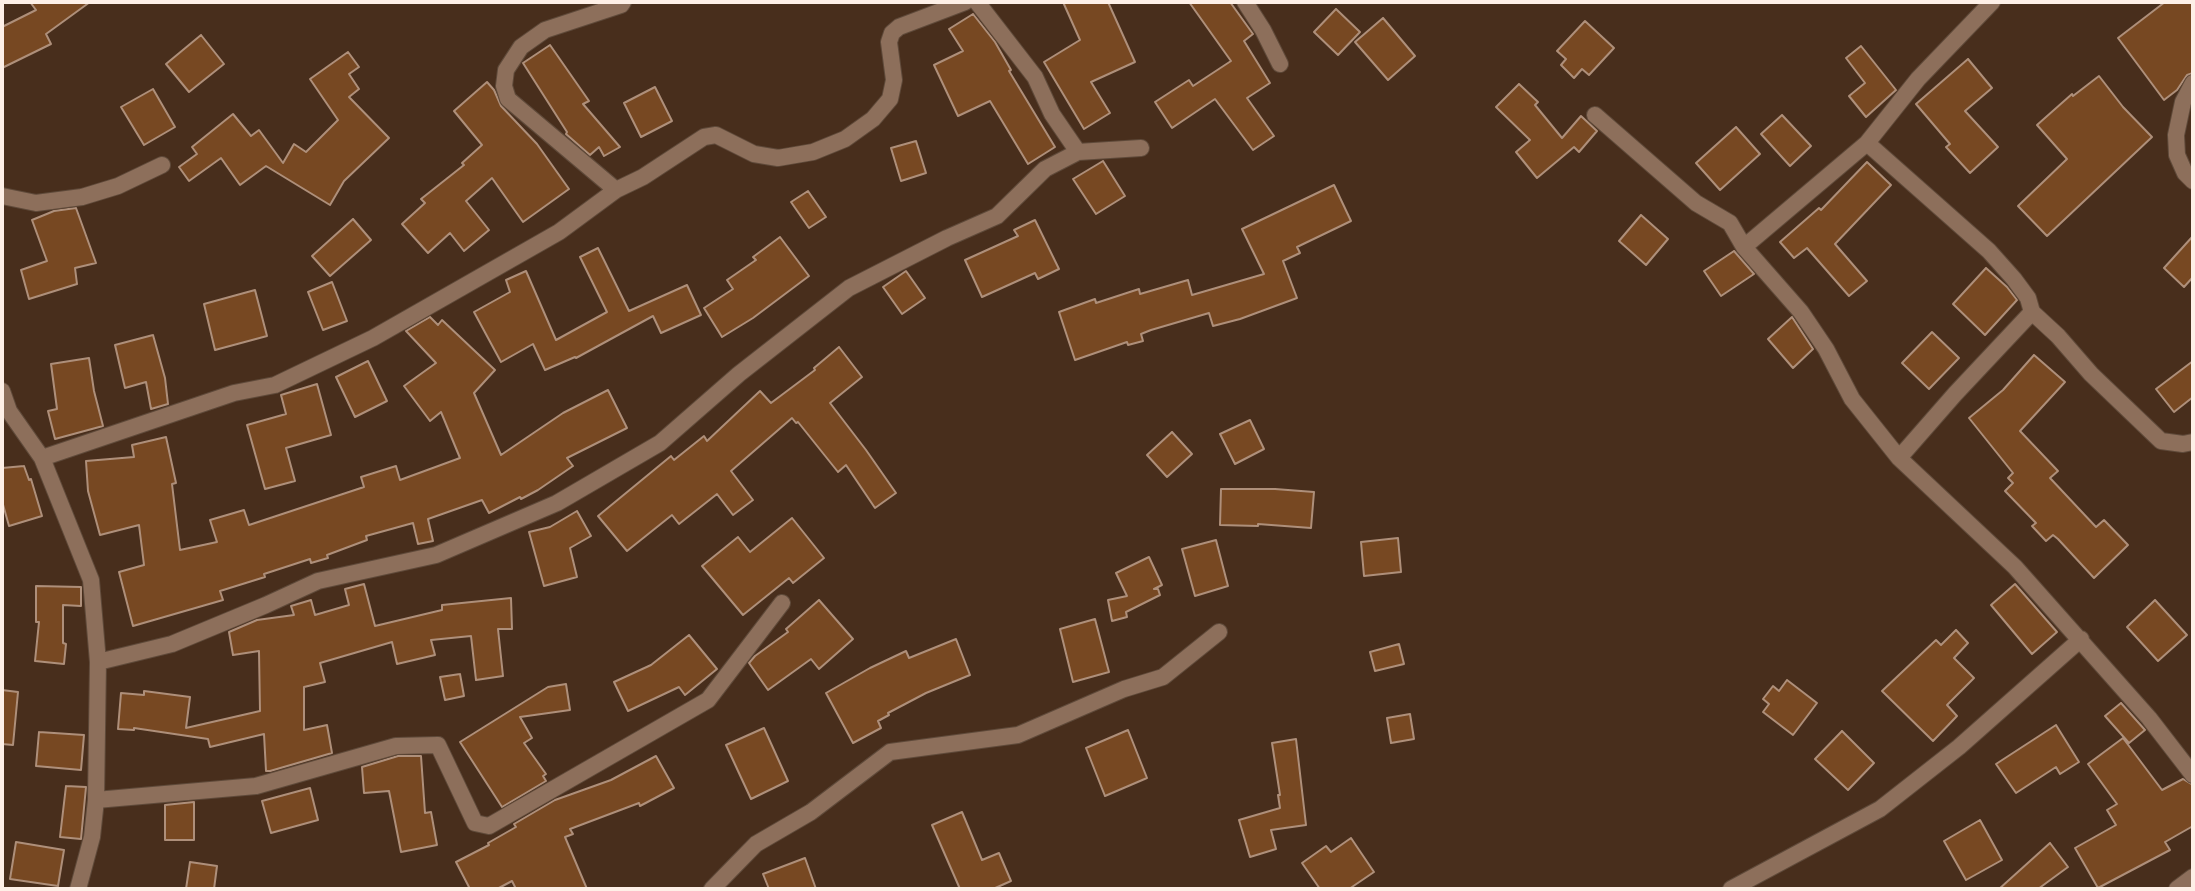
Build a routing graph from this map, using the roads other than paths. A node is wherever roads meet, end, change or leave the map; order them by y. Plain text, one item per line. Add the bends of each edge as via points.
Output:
1 (623, 2) edge
2 (965, 2) edge
3 (977, 2) edge
4 (1245, 2) edge
5 (1992, 2) edge
6 (1280, 64) dead end
7 (2193, 83) edge
8 (1595, 115) dead end
9 (1867, 143) junction
10 (1141, 148) dead end
11 (1078, 152) junction
12 (162, 165) dead end
13 (2193, 181) edge
14 (616, 190) junction
15 (2, 196) edge
16 (1744, 247) junction
17 (2032, 312) junction
18 (2, 391) edge
19 (2190, 447) edge
20 (1899, 457) junction
21 (42, 458) junction
22 (782, 603) dead end
23 (1219, 632) dead end
24 (2081, 639) junction
25 (99, 662) junction
26 (2193, 775) edge
27 (96, 800) junction
28 (2193, 877) edge
29 (78, 889) edge
30 (712, 889) edge
31 (1731, 889) edge
32 (2176, 889) edge

1 - 14 street via 545,30 521,47 506,70 504,86 508,99
2 - 14 street via 892,33 891,99 845,139 813,152 778,158 754,155 716,135 704,137
3 - 11 street via 1035,77 1052,114
4 - 6 street
5 - 9 street via 1918,79
7 - 13 street via 2183,102 2176,135 2177,155
8 - 16 street via 1696,203 1730,223
9 - 16 street
9 - 17 street via 1989,251 2028,298
10 - 11 street
11 - 25 street via 1045,169 997,216 849,288 660,443 557,503 436,555 318,581 172,644
12 - 15 street via 82,197 36,203
14 - 21 street via 521,255 373,338 275,385 233,393
16 - 20 street via 1801,312 1852,399
17 - 19 street via 2161,441
17 - 20 street
18 - 21 street via 9,411
20 - 24 street via 2015,567
21 - 25 street via 91,580
22 - 27 street via 709,700 489,826 475,823 438,745 396,746 256,786
23 - 30 street via 1163,677 1018,734 890,752 811,812 756,844
24 - 26 street
24 - 31 street via 1959,747 1880,809
25 - 27 street
27 - 29 street
28 - 32 street

